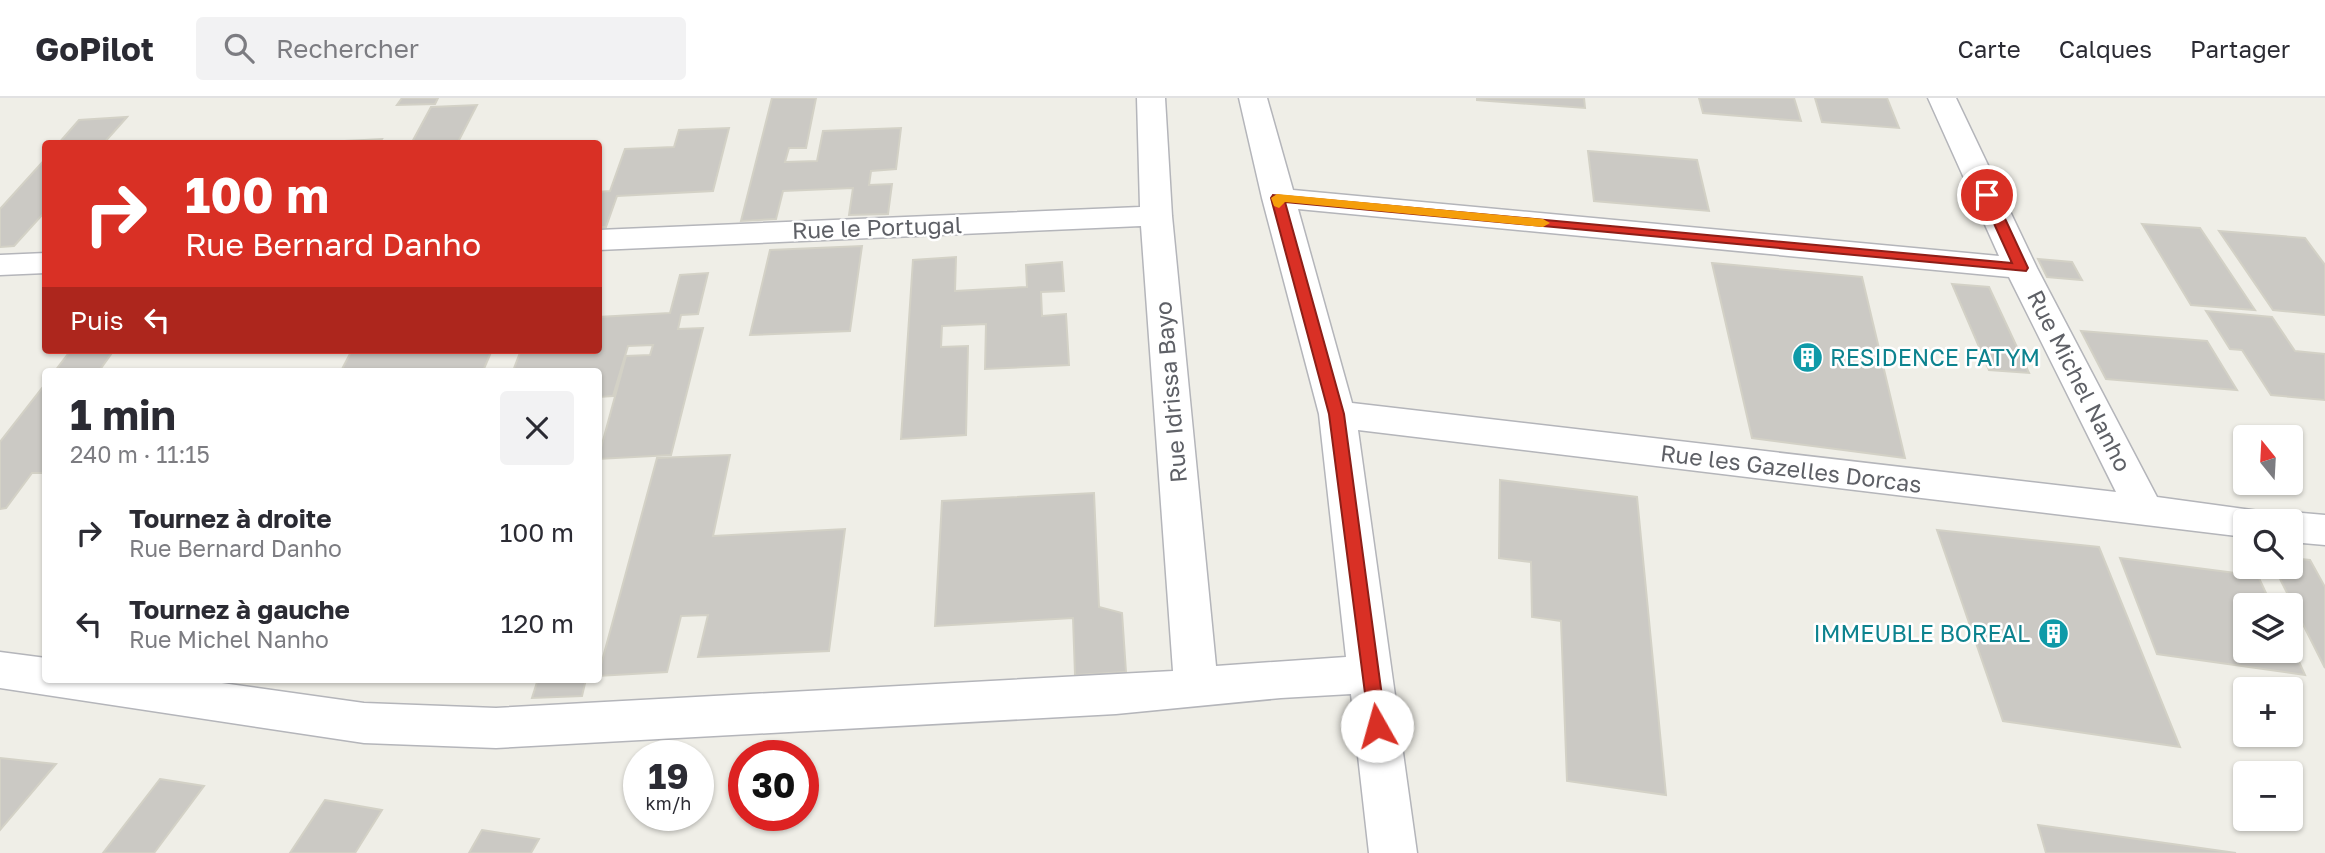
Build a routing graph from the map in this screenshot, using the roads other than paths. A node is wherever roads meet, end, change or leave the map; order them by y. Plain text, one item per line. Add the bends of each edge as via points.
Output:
1 (1151, 98) edge
2 (1253, 98) edge
3 (1942, 98) edge
4 (1277, 198) junction
5 (1156, 216) junction
6 (602, 240) edge
7 (42, 263) edge
8 (0, 265) edge
9 (2021, 268) junction
10 (1337, 414) junction
11 (2145, 511) junction
12 (2233, 521) edge
13 (2303, 528) edge
14 (2325, 530) edge
15 (0, 670) edge
16 (1370, 675) junction
17 (42, 676) edge
18 (89, 683) edge
19 (1196, 686) junction
20 (1393, 853) edge

1 - 5 street, Rue Idrissa Bayo
2 - 4 street
3 - 9 street, Rue Michel Nanho
4 - 9 street
4 - 10 street
5 - 6 street, Rue le Portugal
5 - 19 street, Rue Idrissa Bayo
7 - 8 street
9 - 11 street, Rue Michel Nanho
10 - 11 street, Rue les Gazelles Dorcas
10 - 16 street
11 - 12 street, Rue les Gazelles Dorcas
13 - 14 street
15 - 17 street
16 - 19 street
16 - 20 street
18 - 19 street via 363,723 496,728 1116,695

